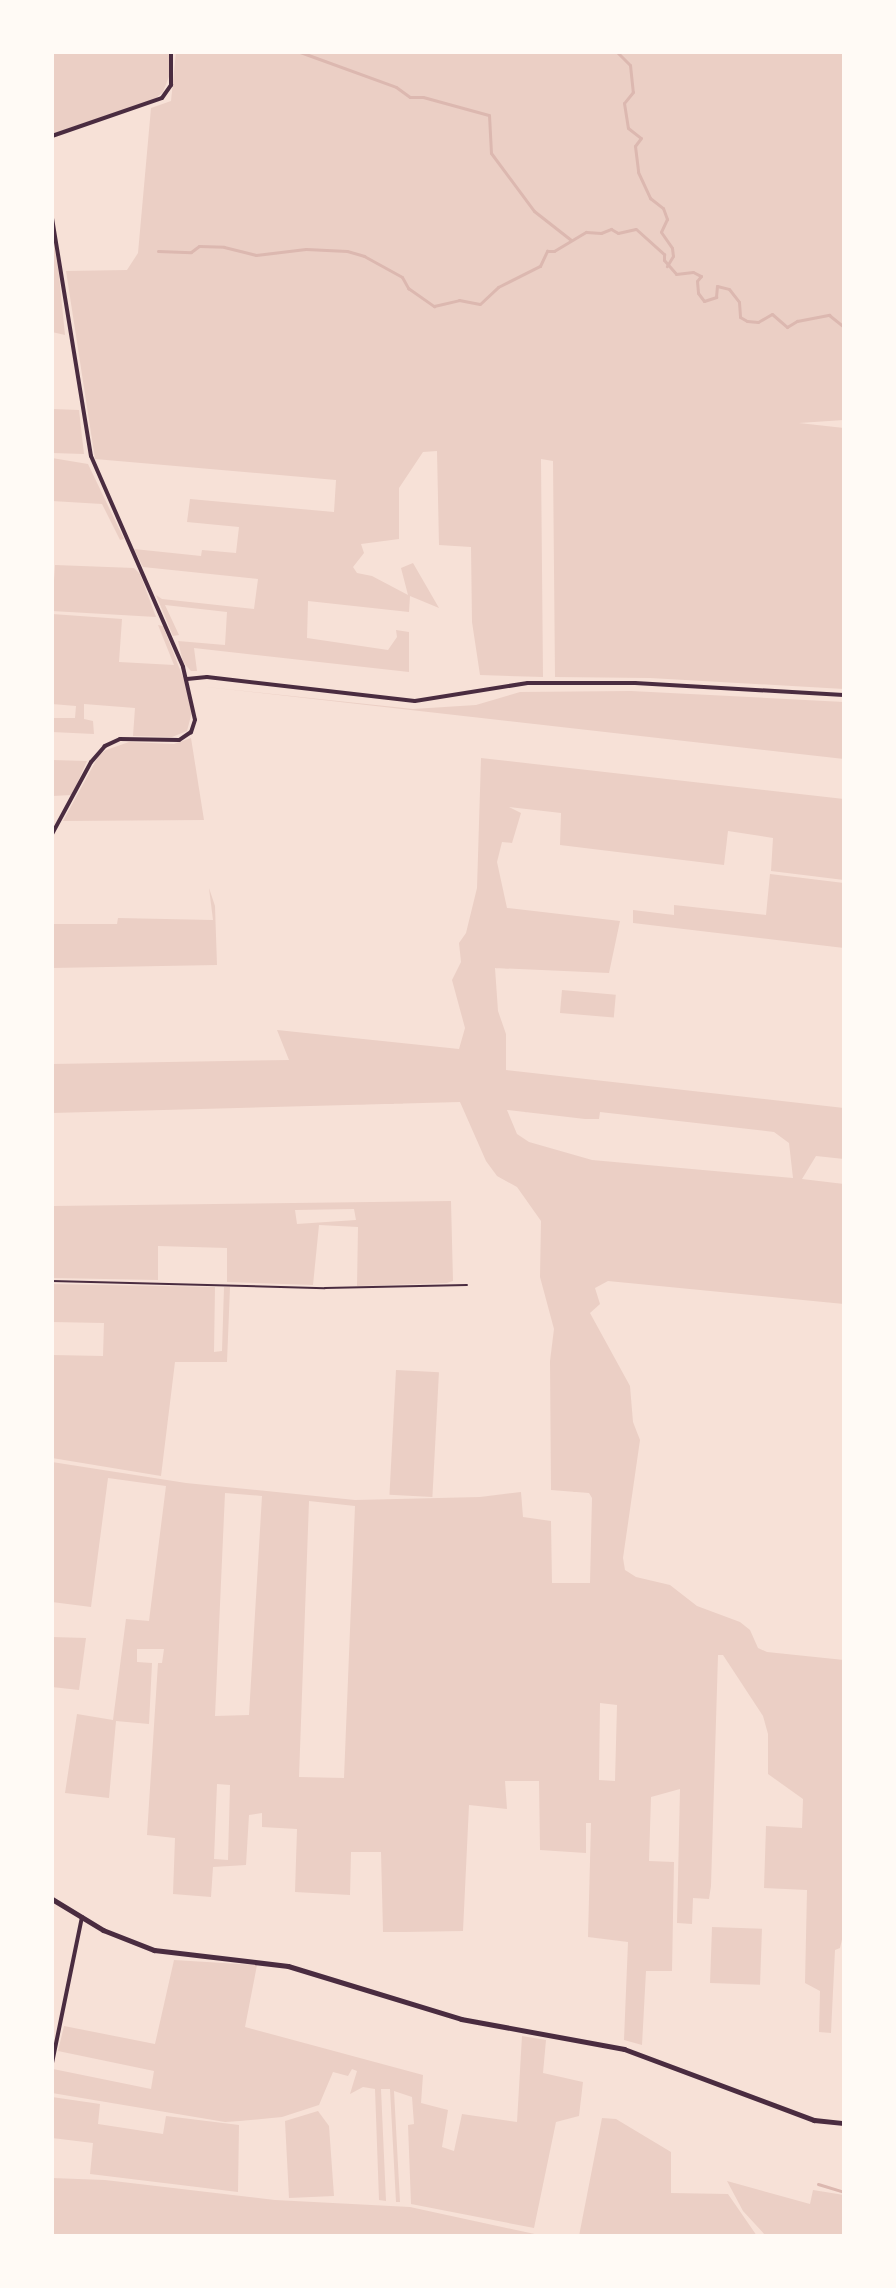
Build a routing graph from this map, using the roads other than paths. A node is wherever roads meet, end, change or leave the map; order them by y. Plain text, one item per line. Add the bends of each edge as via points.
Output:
1 (171, 52) edge
2 (52, 136) edge
3 (52, 218) edge
4 (187, 679) junction
5 (844, 695) edge
6 (52, 834) edge
7 (52, 1281) edge
8 (467, 1285) dead end
9 (52, 1899) edge
10 (82, 1917) junction
11 (52, 2063) edge
12 (844, 2123) edge

1 - 2 street via 171,85 162,98
3 - 4 street via 82,410 101,485
4 - 5 street via 415,701 528,683 635,683
4 - 6 street via 195,720 189,735 179,740 120,739 105,746
7 - 8 lane via 325,1288
9 - 10 street
10 - 11 street
10 - 12 street via 127,1941 175,1956 288,1966 461,2019 624,2049 814,2120

